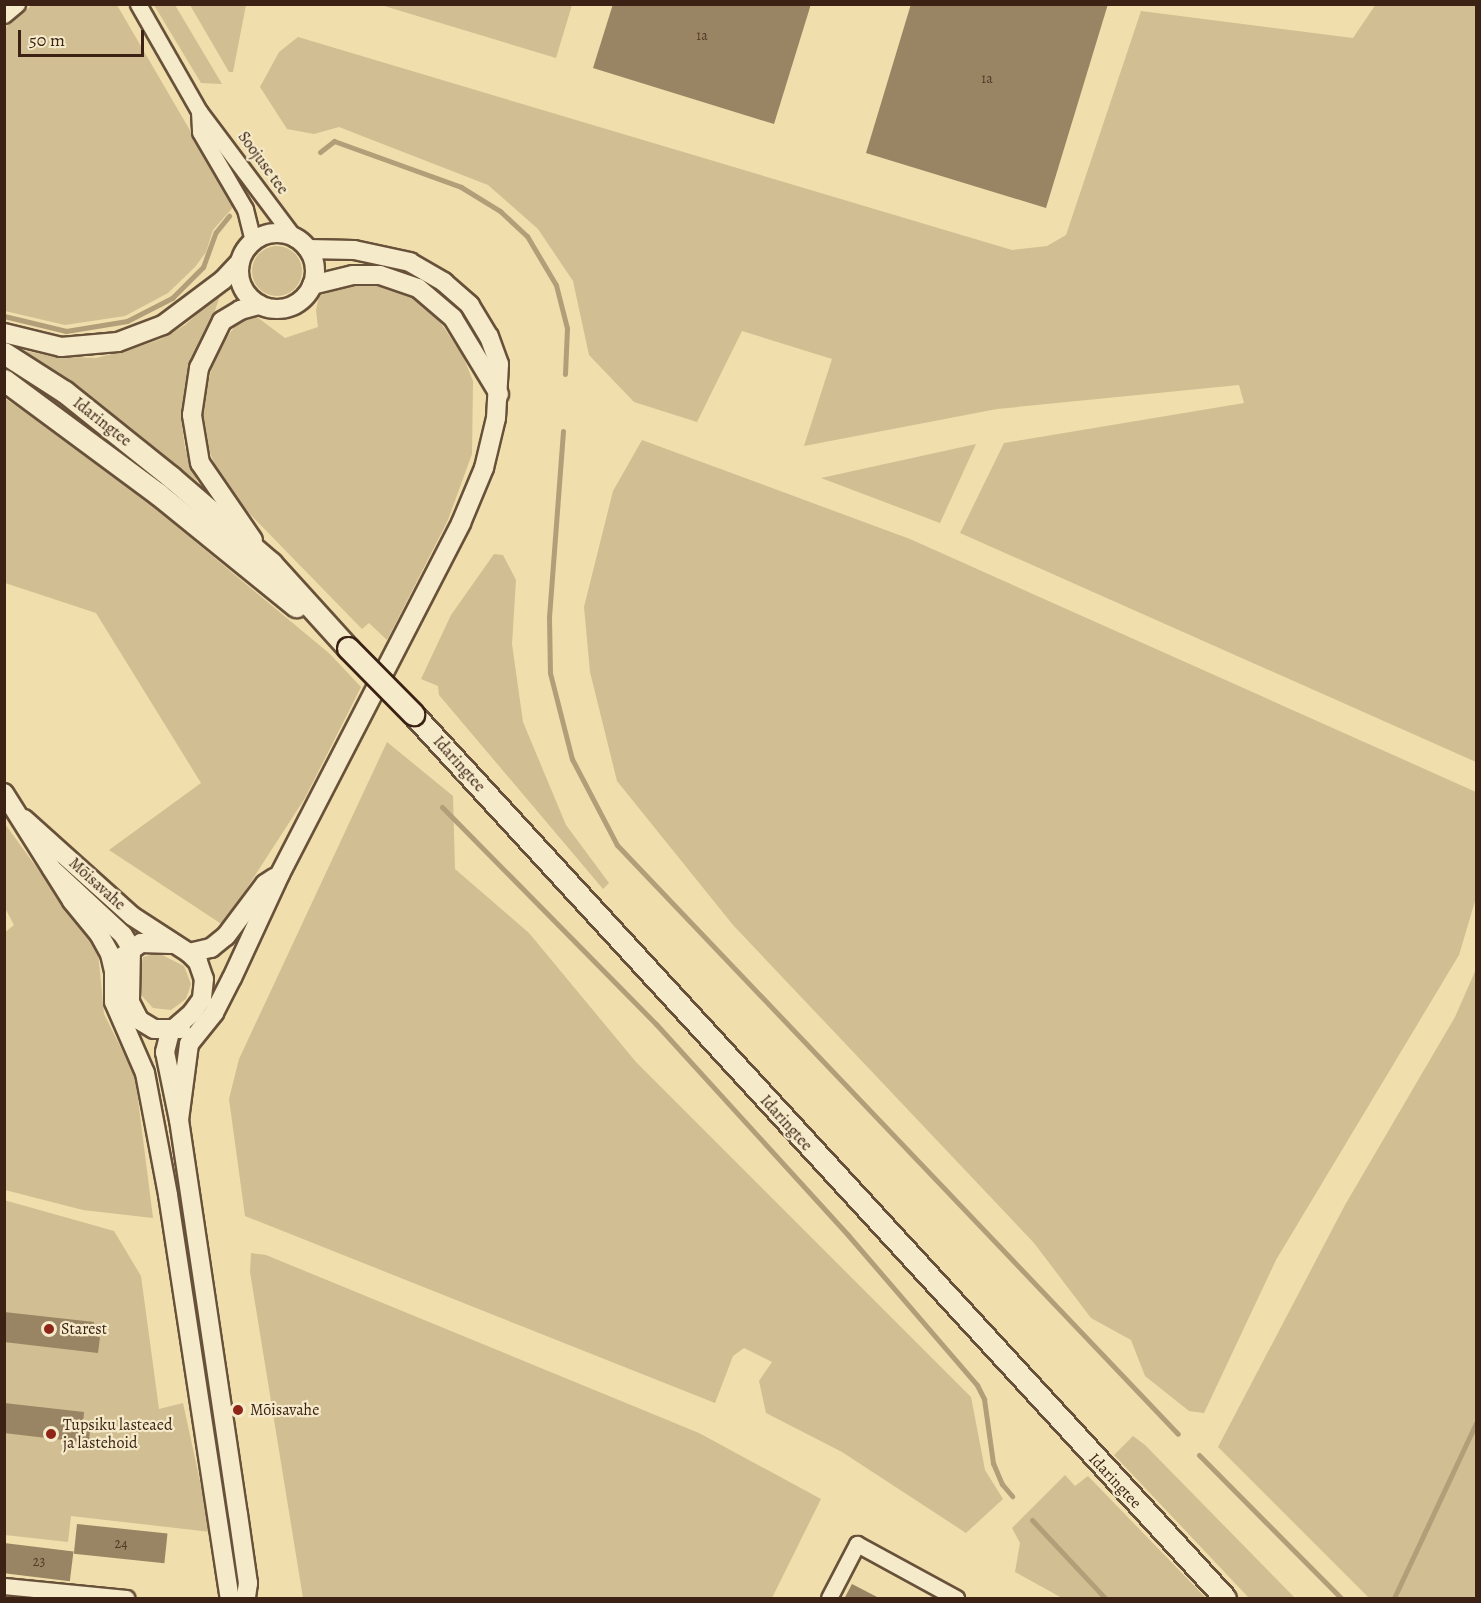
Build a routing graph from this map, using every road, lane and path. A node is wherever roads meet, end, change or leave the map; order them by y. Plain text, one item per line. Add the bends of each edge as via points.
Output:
1 (17, 4) edge
2 (138, 4) edge
3 (4, 15) edge
4 (199, 111) junction
5 (253, 242) junction
6 (301, 244) junction
7 (240, 262) junction
8 (312, 285) junction
9 (259, 305) junction
10 (4, 333) edge
11 (4, 353) edge
12 (4, 380) edge
13 (499, 394) junction
14 (271, 563) junction
15 (348, 648) junction
16 (4, 793) edge
17 (24, 819) junction
18 (52, 869) junction
19 (280, 874) junction
20 (131, 948) junction
21 (181, 949) junction
22 (114, 972) junction
23 (203, 1024) junction
24 (170, 1032) junction
25 (179, 1120) junction
26 (4, 1586) edge
27 (110, 1597) edge
28 (126, 1599) edge
29 (230, 1599) edge
30 (246, 1599) edge
31 (830, 1599) edge
32 (956, 1599) edge
33 (1225, 1599) edge

1 - 3 street
2 - 4 street, Soojuse tee
4 - 5 street, Soojuse tee via 200,132 245,209
4 - 6 street, Soojuse tee
5 - 6 street via 276,233
5 - 7 street
6 - 8 street via 314,266
6 - 13 street via 387,255 444,282 470,305 489,337 499,364
7 - 9 street via 242,286
7 - 10 street via 223,280 163,325 118,342 61,347
8 - 9 street via 306,296 284,309
8 - 13 street via 353,274 381,276 418,288 453,318
9 - 14 street via 222,321 199,368 192,415 200,462 230,510
11 - 14 main road, Idaringtee via 65,392
12 - 15 main road, Idaringtee via 158,495
13 - 19 street via 484,468 461,523
14 - 15 main road, Idaringtee
15 - 33 main road, Idaringtee, bridge via 413,714
16 - 17 street, Mõisavahe
17 - 18 street, Mõisavahe
17 - 21 street, Mõisavahe via 132,916
18 - 20 street, Mõisavahe via 123,935
18 - 22 street, Mõisavahe via 110,954
19 - 21 street via 265,884 226,936 211,948
19 - 23 street via 232,978 214,1013
20 - 21 street via 156,941
20 - 22 street
20 - 24 street via 130,1002 139,1020
21 - 24 street, Mõisavahe via 198,962 204,979 202,999
22 - 29 street, Mõisavahe via 114,1002 145,1073 168,1195
23 - 24 street
23 - 25 street via 184,1059
24 - 25 street via 165,1052
25 - 30 street via 245,1560
26 - 27 street
27 - 28 street
31 - 32 street via 857,1544

